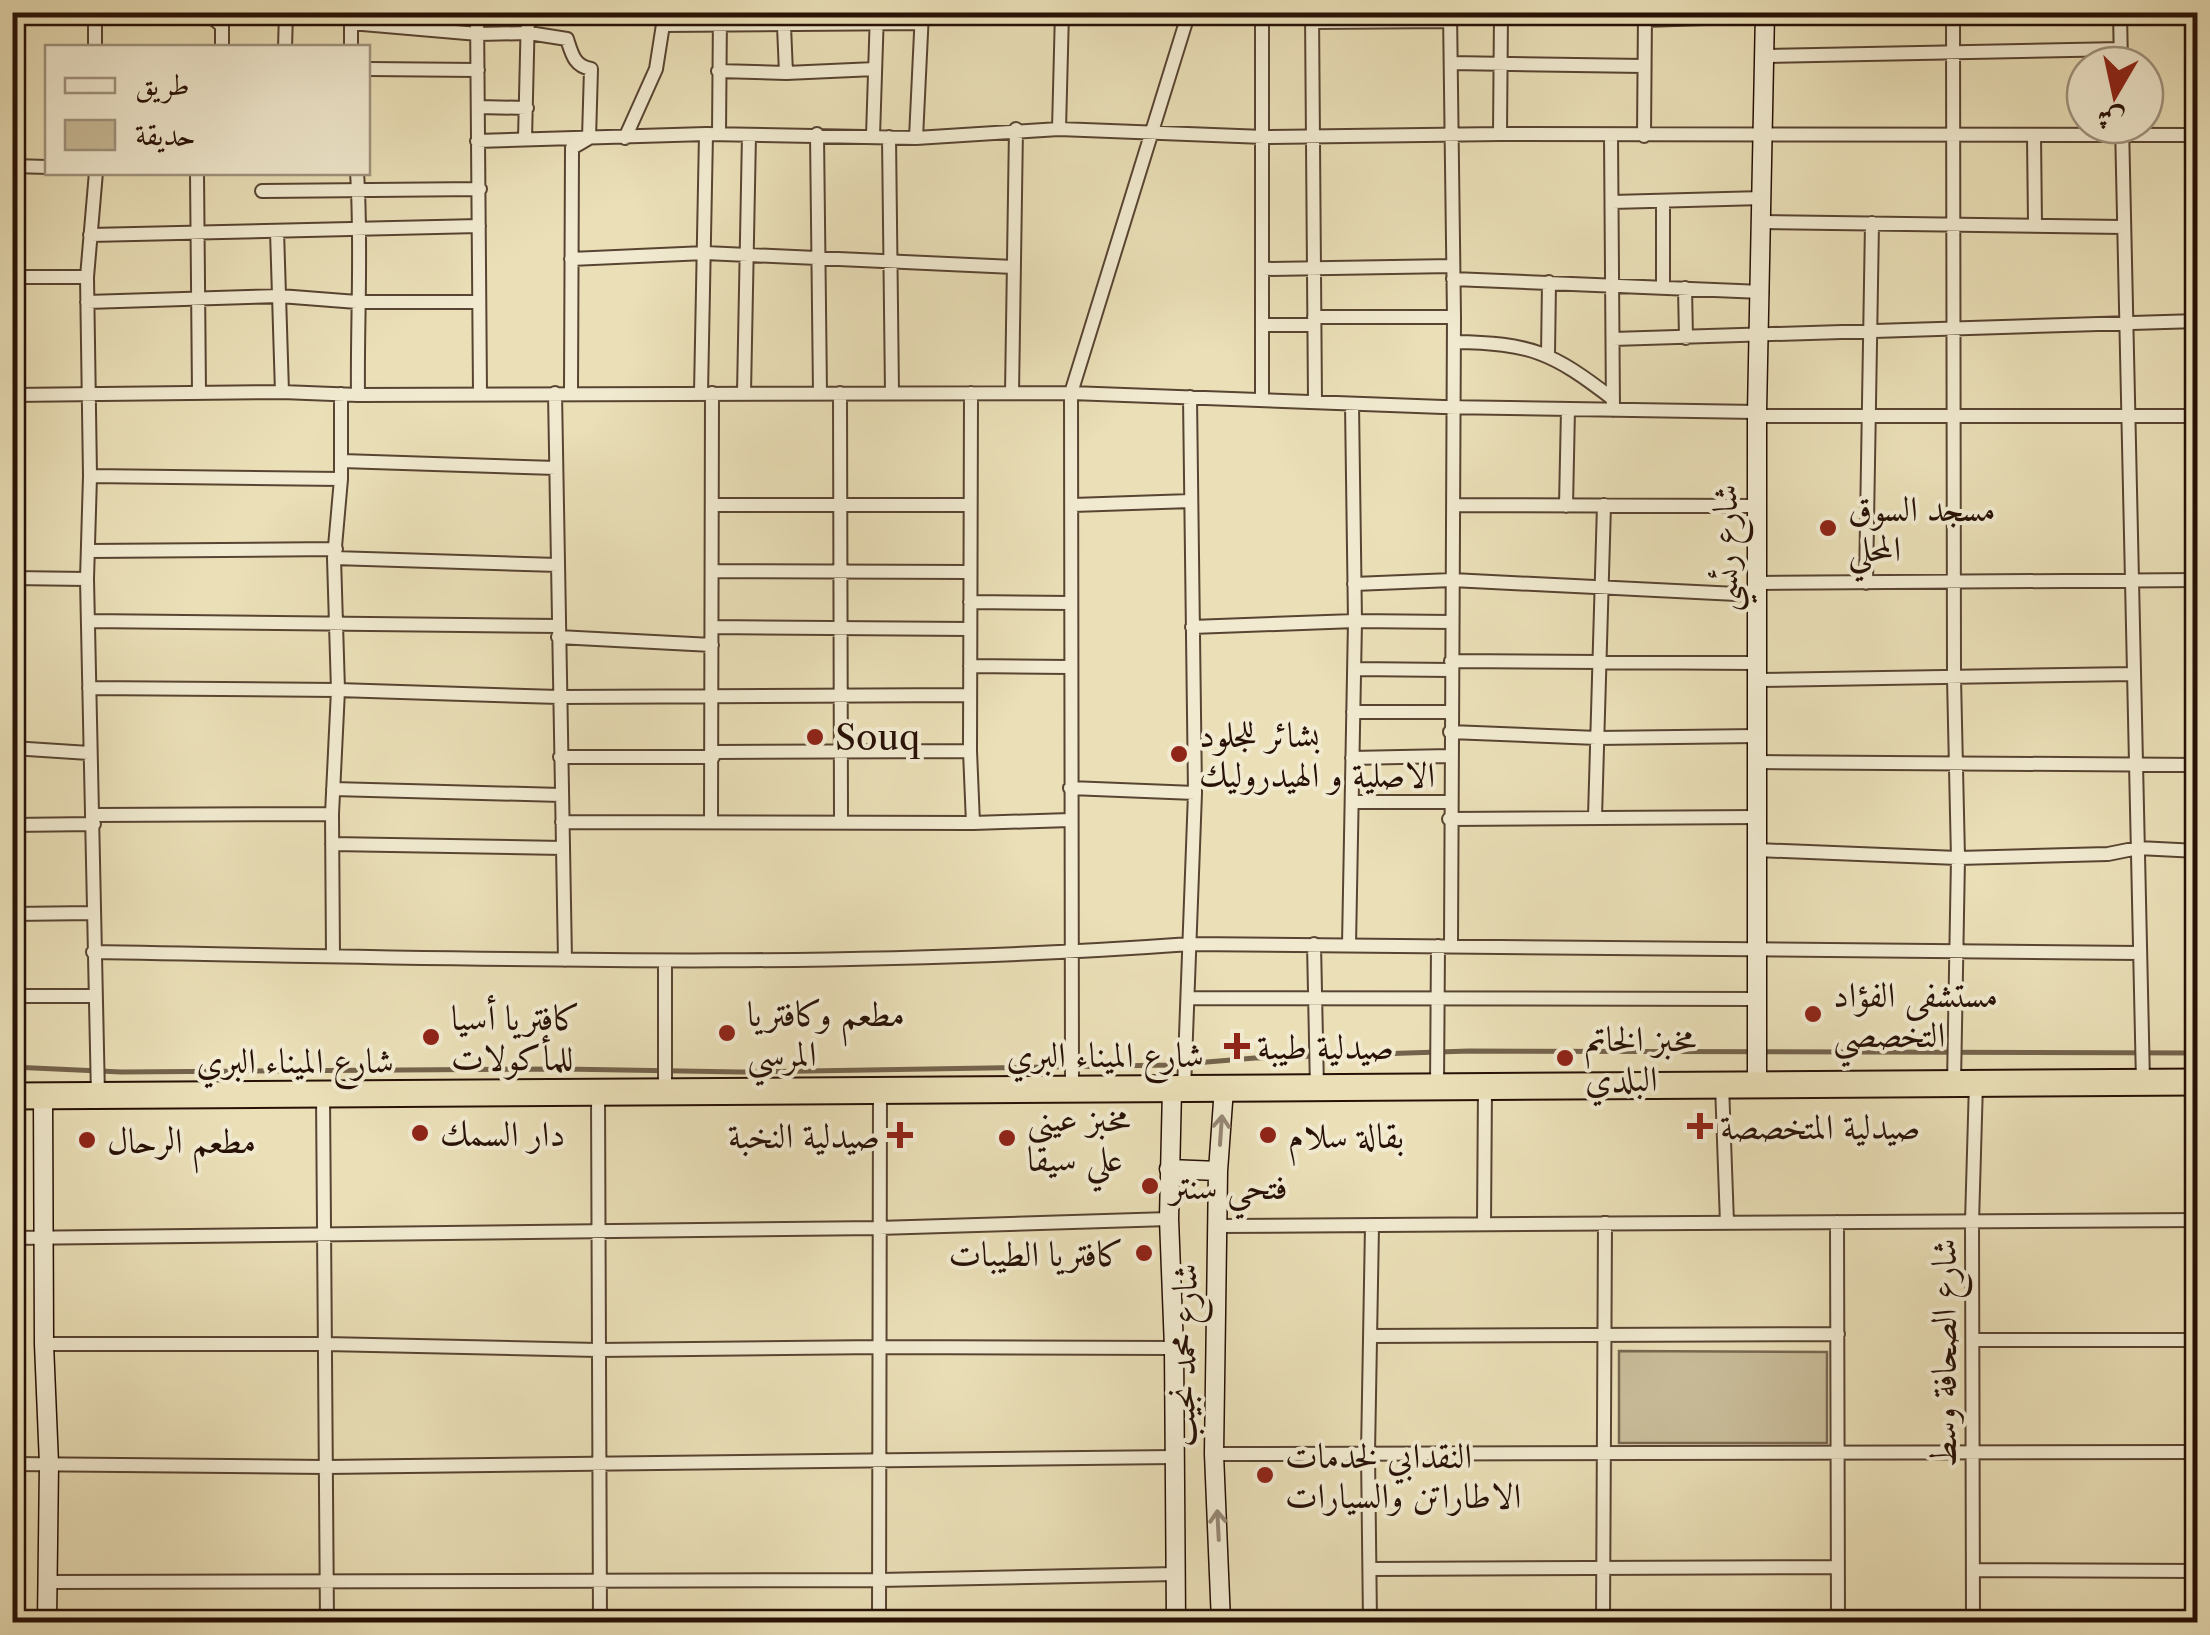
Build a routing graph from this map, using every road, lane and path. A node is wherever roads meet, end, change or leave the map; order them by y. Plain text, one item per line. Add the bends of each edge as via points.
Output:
1 (95, 12) edge
2 (206, 12) edge
3 (286, 12) edge
4 (477, 12) edge
5 (528, 12) edge
6 (1062, 12) edge
7 (1189, 12) edge
8 (1262, 12) edge
9 (1501, 12) edge
10 (1953, 12) edge
11 (2120, 12) edge
12 (1765, 14) edge
13 (1644, 16) edge
14 (876, 17) edge
15 (1312, 17) edge
16 (1450, 17) edge
17 (351, 18) edge
18 (922, 18) edge
19 (664, 19) edge
20 (720, 19) edge
21 (784, 26) junction
22 (529, 33) junction
23 (478, 34) junction
24 (95, 45) edge
25 (222, 45) edge
26 (286, 45) edge
27 (350, 45) edge
28 (2121, 45) edge
29 (2065, 50) edge
30 (1954, 52) junction
31 (1766, 56) junction
32 (1451, 63) junction
33 (1501, 64) junction
34 (1644, 66) junction
35 (875, 69) junction
36 (370, 70) edge
37 (478, 70) junction
38 (718, 72) junction
39 (786, 73) junction
40 (478, 107) junction
41 (527, 108) junction
42 (1060, 129) junction
43 (1016, 130) junction
44 (2165, 133) edge
45 (713, 134) junction
46 (817, 134) junction
47 (1151, 134) junction
48 (1500, 134) junction
49 (1611, 134) junction
50 (2065, 134) edge
51 (749, 135) junction
52 (1954, 135) junction
53 (2198, 135) edge
54 (873, 136) junction
55 (889, 136) junction
56 (1451, 136) junction
57 (1644, 136) junction
58 (1762, 136) junction
59 (2034, 136) junction
60 (1264, 137) junction
61 (1311, 137) junction
62 (589, 138) junction
63 (625, 138) junction
64 (916, 138) junction
65 (525, 140) junction
66 (477, 141) junction
67 (2122, 145) edge
68 (12, 166) edge
69 (45, 167) edge
70 (96, 175) edge
71 (196, 175) edge
72 (357, 175) edge
73 (480, 189) junction
74 (358, 190) junction
75 (262, 191) dead end
76 (1762, 198) junction
77 (1612, 202) junction
78 (1663, 202) junction
79 (1762, 222) junction
80 (1872, 223) junction
81 (1954, 224) junction
82 (2035, 225) junction
83 (478, 226) junction
84 (2124, 226) junction
85 (277, 230) junction
86 (360, 231) junction
87 (198, 234) junction
88 (90, 235) junction
89 (704, 253) junction
90 (746, 254) junction
91 (819, 256) junction
92 (571, 259) junction
93 (891, 260) junction
94 (1014, 267) junction
95 (1313, 268) junction
96 (1263, 269) junction
97 (1453, 272) junction
98 (87, 276) junction
99 (12, 277) edge
100 (1549, 282) junction
101 (1613, 285) junction
102 (1662, 287) junction
103 (1686, 288) junction
104 (1762, 292) junction
105 (280, 296) junction
106 (198, 298) junction
107 (87, 302) junction
108 (357, 302) junction
109 (479, 302) junction
110 (1454, 318) junction
111 (1314, 321) junction
112 (2198, 321) edge
113 (2126, 323) junction
114 (1262, 325) junction
115 (1954, 329) junction
116 (1871, 332) junction
117 (1759, 336) junction
118 (1686, 338) junction
119 (1613, 339) junction
120 (1454, 342) junction
121 (1548, 356) junction
122 (88, 392) junction
123 (282, 392) junction
124 (571, 392) junction
125 (198, 393) junction
126 (480, 393) junction
127 (555, 393) junction
128 (706, 393) junction
129 (744, 393) junction
130 (820, 393) junction
131 (840, 393) junction
132 (892, 393) junction
133 (341, 394) junction
134 (971, 394) junction
135 (1012, 394) junction
136 (1071, 394) junction
137 (12, 395) edge
138 (358, 395) junction
139 (1190, 397) junction
140 (1262, 398) junction
141 (1315, 402) junction
142 (1352, 404) junction
143 (1613, 405) junction
144 (1454, 407) junction
145 (1568, 410) junction
146 (1757, 414) junction
147 (1868, 416) junction
148 (1954, 416) junction
149 (2128, 416) junction
150 (2198, 416) edge
151 (342, 461) junction
152 (556, 468) junction
153 (90, 476) junction
154 (341, 479) junction
155 (1190, 501) junction
156 (712, 504) junction
157 (839, 504) junction
158 (1453, 504) junction
159 (969, 505) junction
160 (1073, 505) junction
161 (1604, 505) junction
162 (1566, 506) junction
163 (1757, 506) junction
164 (88, 551) junction
165 (335, 554) junction
166 (558, 565) junction
167 (712, 571) junction
168 (838, 572) junction
169 (970, 572) junction
170 (12, 578) edge
171 (87, 579) junction
172 (1452, 580) junction
173 (2198, 580) edge
174 (2132, 581) junction
175 (1866, 582) junction
176 (1955, 582) junction
177 (1354, 584) junction
178 (1602, 588) junction
179 (1757, 589) junction
180 (970, 602) junction
181 (1070, 603) junction
182 (88, 621) junction
183 (1355, 621) junction
184 (1452, 622) junction
185 (337, 624) junction
186 (712, 627) junction
187 (1192, 627) junction
188 (840, 628) junction
189 (970, 629) junction
190 (558, 632) junction
191 (712, 645) junction
192 (1599, 662) junction
193 (1451, 665) junction
194 (970, 666) junction
195 (1070, 667) junction
196 (1354, 669) junction
197 (1757, 671) junction
198 (2134, 674) junction
199 (1954, 678) junction
200 (89, 688) junction
201 (338, 690) junction
202 (840, 696) junction
203 (970, 696) junction
204 (559, 697) junction
205 (712, 697) junction
206 (1353, 712) junction
207 (1450, 712) junction
208 (1450, 732) junction
209 (1757, 736) junction
210 (1597, 738) junction
211 (12, 748) edge
212 (841, 752) junction
213 (970, 752) junction
214 (89, 753) junction
215 (712, 754) junction
216 (1450, 756) junction
217 (560, 758) junction
218 (1352, 758) junction
219 (1757, 762) junction
220 (2198, 765) edge
221 (1955, 766) junction
222 (2136, 766) junction
223 (1070, 788) junction
224 (333, 789) junction
225 (1196, 792) junction
226 (561, 795) junction
227 (1352, 802) junction
228 (1450, 802) junction
229 (332, 814) junction
230 (1595, 817) junction
231 (1757, 817) junction
232 (1450, 819) junction
233 (94, 820) junction
234 (1070, 820) junction
235 (562, 822) junction
236 (711, 822) junction
237 (842, 822) junction
238 (974, 823) junction
239 (12, 825) edge
240 (332, 844) junction
241 (563, 848) junction
242 (2138, 848) junction
243 (1757, 850) junction
244 (2198, 850) edge
245 (1958, 858) junction
246 (92, 913) junction
247 (12, 914) edge
248 (1190, 944) junction
249 (1314, 944) junction
250 (1349, 945) junction
251 (1444, 946) junction
252 (1757, 950) junction
253 (94, 952) junction
254 (1958, 952) junction
255 (2140, 952) junction
256 (1070, 953) junction
257 (333, 956) junction
258 (565, 960) junction
259 (665, 961) junction
260 (12, 996) edge
261 (94, 996) junction
262 (1315, 997) junction
263 (1437, 997) junction
264 (1188, 998) junction
265 (1757, 1000) junction
266 (2143, 1082) junction
267 (2198, 1082) edge
268 (1965, 1083) junction
269 (1757, 1084) junction
270 (1722, 1085) junction
271 (1485, 1086) junction
272 (1437, 1087) junction
273 (1224, 1088) junction
274 (1317, 1088) junction
275 (1072, 1089) junction
276 (880, 1090) junction
277 (1178, 1090) junction
278 (598, 1092) junction
279 (665, 1092) junction
280 (323, 1094) junction
281 (12, 1096) edge
282 (44, 1096) junction
283 (98, 1096) junction
284 (1169, 1169) junction
285 (1218, 1170) junction
286 (1169, 1219) junction
287 (2198, 1220) edge
288 (1837, 1222) junction
289 (1972, 1222) junction
290 (1604, 1223) junction
291 (1727, 1223) junction
292 (1484, 1224) junction
293 (1217, 1226) junction
294 (1372, 1226) junction
295 (878, 1228) junction
296 (598, 1232) junction
297 (325, 1234) junction
298 (44, 1237) junction
299 (12, 1238) edge
300 (1604, 1334) junction
301 (1838, 1334) junction
302 (1370, 1336) junction
303 (1973, 1340) junction
304 (2198, 1340) edge
305 (44, 1344) junction
306 (326, 1344) junction
307 (880, 1347) junction
308 (1174, 1348) junction
309 (598, 1350) junction
310 (1973, 1452) junction
311 (2198, 1452) edge
312 (1368, 1453) junction
313 (1604, 1453) junction
314 (1838, 1453) junction
315 (1214, 1454) junction
316 (1174, 1457) junction
317 (878, 1462) junction
318 (12, 1464) edge
319 (49, 1464) junction
320 (601, 1465) junction
321 (326, 1468) junction
322 (1838, 1567) junction
323 (1603, 1568) junction
324 (1370, 1569) junction
325 (1974, 1570) junction
326 (2198, 1571) edge
327 (1176, 1574) junction
328 (879, 1580) junction
329 (600, 1581) junction
330 (46, 1582) junction
331 (327, 1582) junction
332 (47, 1622) edge
333 (327, 1622) edge
334 (600, 1622) edge
335 (879, 1622) edge
336 (1176, 1622) edge
337 (1220, 1622) edge
338 (1370, 1622) edge
339 (1603, 1622) edge
340 (1838, 1622) edge
341 (1973, 1622) edge

1 - 24 street
2 - 25 street via 222,26
3 - 26 street
4 - 23 street
5 - 22 street
6 - 42 street
7 - 47 street
8 - 60 street
9 - 33 street
10 - 30 street, شارع الصحافة وسط
11 - 28 street
12 - 13 street
12 - 31 street, شارع رئسي
13 - 34 street
14 - 18 street
14 - 21 street
14 - 35 street
15 - 16 street
15 - 61 street
16 - 32 street
17 - 23 street
17 - 27 street
18 - 64 street
19 - 20 street
19 - 63 street via 656,70
20 - 21 street
20 - 38 street
21 - 39 street
22 - 23 street
22 - 41 street
22 - 62 street via 567,39 574,59 591,70
23 - 37 street
29 - 30 street
30 - 31 street
30 - 52 street, شارع الصحافة وسط
31 - 58 street, شارع رئسي
32 - 33 street
32 - 56 street
33 - 34 street
33 - 48 street
34 - 57 street
35 - 39 street
35 - 54 street
36 - 37 street
37 - 40 street
38 - 39 street
38 - 45 street
40 - 41 street
40 - 66 street
41 - 65 street
42 - 43 street
42 - 47 street
43 - 64 street
43 - 94 street
44 - 53 street
45 - 51 street
45 - 63 street
45 - 89 street
46 - 51 street
46 - 54 street
46 - 91 street
47 - 60 street
47 - 136 street
48 - 49 street
48 - 56 street
49 - 57 street
49 - 77 street
50 - 59 street
51 - 90 street
52 - 58 street
52 - 59 street
52 - 81 street, شارع الصحافة وسط
54 - 55 street
55 - 64 street
55 - 93 street
56 - 61 street
56 - 97 street
57 - 58 street
58 - 76 street, شارع رئسي
59 - 82 street
60 - 61 street
60 - 96 street
61 - 95 street
62 - 63 street
62 - 65 street
62 - 92 street via 572,148
65 - 66 street
66 - 73 street
67 - 84 street
68 - 69 street
70 - 88 street
71 - 87 street
72 - 74 street
73 - 74 street
73 - 83 street
74 - 75 street
74 - 86 street
76 - 78 street
76 - 79 street, شارع رئسي
77 - 78 street
77 - 101 street
78 - 102 street
79 - 80 street
79 - 104 street, شارع رئسي
80 - 81 street
80 - 116 street
81 - 82 street
81 - 115 street, شارع الصحافة وسط
82 - 84 street
83 - 86 street
83 - 109 street
84 - 113 street
85 - 86 street
85 - 87 street
85 - 105 street
86 - 108 street
87 - 88 street
87 - 106 street
88 - 98 street
89 - 90 street
89 - 92 street
89 - 128 street
90 - 91 street
90 - 129 street
91 - 93 street
91 - 130 street
92 - 124 street
93 - 94 street
93 - 132 street
94 - 135 street
95 - 96 street
95 - 97 street
95 - 111 street
96 - 114 street
97 - 100 street
97 - 110 street
98 - 99 street
98 - 107 street
100 - 101 street
100 - 121 street
101 - 102 street
101 - 119 street
102 - 103 street
103 - 104 street
103 - 118 street
104 - 117 street, شارع رئسي
105 - 106 street
105 - 108 street
105 - 123 street
106 - 107 street
106 - 125 street
107 - 122 street
108 - 109 street
108 - 138 street
109 - 126 street
110 - 111 street
110 - 120 street
111 - 114 street
111 - 141 street
112 - 113 street
113 - 115 street
113 - 149 street
114 - 140 street
115 - 116 street
115 - 148 street, شارع الصحافة وسط
116 - 117 street
116 - 147 street
117 - 118 street
117 - 146 street, شارع رئسي
118 - 119 street
119 - 143 street
120 - 121 street via 1509,344
120 - 144 street
121 - 143 street
122 - 125 street
122 - 137 street
122 - 153 street
123 - 125 street
123 - 133 street
124 - 127 street
124 - 128 street
126 - 127 street
126 - 138 street
127 - 152 street
128 - 129 street
128 - 156 street
129 - 130 street
130 - 131 street
131 - 132 street
131 - 157 street
132 - 134 street
133 - 138 street
133 - 151 street
134 - 135 street
134 - 159 street
135 - 136 street
136 - 139 street
136 - 160 street
139 - 140 street
139 - 155 street
140 - 141 street
141 - 142 street
142 - 144 street
142 - 177 street
143 - 145 street
143 - 146 street
144 - 145 street
144 - 158 street
145 - 162 street
146 - 147 street
146 - 163 street, شارع رئسي
147 - 148 street
147 - 175 street
148 - 149 street
148 - 176 street, شارع الصحافة وسط
149 - 150 street
149 - 174 street
151 - 152 street
151 - 154 street
152 - 166 street
153 - 154 street
153 - 164 street
154 - 165 street
155 - 160 street
155 - 187 street
156 - 157 street
156 - 167 street
157 - 159 street
157 - 168 street
158 - 162 street
158 - 172 street
159 - 169 street
160 - 181 street
161 - 162 street
161 - 163 street
161 - 178 street
163 - 179 street, شارع رئسي
164 - 165 street
164 - 171 street
165 - 166 street
165 - 185 street
166 - 190 street
167 - 168 street
167 - 186 street
168 - 169 street
168 - 188 street
169 - 180 street
170 - 171 street
171 - 182 street
172 - 177 street
172 - 178 street
172 - 184 street
173 - 174 street
174 - 176 street
174 - 198 street
175 - 176 street
175 - 179 street
176 - 199 street, شارع الصحافة وسط
177 - 183 street
178 - 179 street
178 - 192 street
179 - 197 street, شارع رئسي
180 - 181 street
180 - 189 street
181 - 195 street
182 - 185 street
182 - 200 street
183 - 184 street
183 - 187 street
183 - 196 street
184 - 193 street
185 - 190 street
185 - 201 street
186 - 188 street
186 - 191 street
187 - 225 street
188 - 189 street
188 - 202 street
189 - 194 street
190 - 191 street
190 - 204 street
191 - 205 street
192 - 193 street
192 - 197 street
192 - 210 street
193 - 196 street
193 - 207 street
194 - 195 street
194 - 203 street
195 - 223 street
196 - 206 street
197 - 199 street
197 - 209 street, شارع رئسي
198 - 199 street
198 - 222 street
199 - 221 street, شارع الصحافة وسط
200 - 201 street
200 - 214 street
201 - 204 street
201 - 224 street
202 - 203 street
202 - 205 street
202 - 212 street
203 - 213 street
204 - 205 street
204 - 217 street
205 - 215 street
206 - 207 street
206 - 218 street
207 - 208 street
208 - 210 street
208 - 216 street
209 - 210 street
209 - 219 street, شارع رئسي
210 - 230 street
211 - 214 street
212 - 213 street
212 - 215 street
212 - 237 street
213 - 238 street
214 - 233 street
215 - 217 street
215 - 236 street
216 - 218 street
216 - 228 street
217 - 226 street
218 - 227 street
219 - 221 street
219 - 231 street, شارع رئسي
220 - 222 street
221 - 222 street
221 - 245 street, شارع الصحافة وسط
222 - 242 street
223 - 225 street
223 - 234 street
224 - 226 street
224 - 229 street
225 - 248 street
226 - 235 street
227 - 228 street
227 - 250 street
228 - 232 street
229 - 233 street
229 - 240 street
230 - 231 street
230 - 232 street
231 - 243 street, شارع رئسي
232 - 251 street
233 - 239 street
233 - 246 street
234 - 238 street
234 - 256 street
235 - 236 street
235 - 241 street
236 - 237 street
237 - 238 street
240 - 241 street
240 - 257 street
241 - 258 street
242 - 244 street
242 - 245 street
242 - 255 street
243 - 245 street
243 - 252 street, شارع رئسي
245 - 254 street, شارع الصحافة وسط
246 - 247 street
246 - 253 street
248 - 249 street
248 - 256 street
248 - 264 street
249 - 250 street
249 - 262 street
250 - 251 street
251 - 252 street
251 - 263 street
252 - 254 street
252 - 265 street, شارع رئسي
253 - 257 street
253 - 261 street
254 - 255 street
254 - 268 street, شارع الصحافة وسط
255 - 266 street
256 - 259 street
256 - 275 street
257 - 258 street
258 - 259 street
259 - 279 street
260 - 261 street
261 - 283 street
262 - 263 street
262 - 264 street
262 - 274 street
263 - 265 street
263 - 272 street
264 - 277 street
265 - 269 street, شارع رئسي
266 - 267 highway, شارع الميناء البري
266 - 268 highway, شارع الميناء البري
268 - 269 highway, شارع الميناء البري
268 - 289 street, شارع الصحافة وسط
269 - 270 highway, شارع الميناء البري
270 - 271 highway, شارع الميناء البري
270 - 291 street
271 - 272 highway, شارع الميناء البري
271 - 292 street
272 - 274 highway, شارع الميناء البري
273 - 274 highway, شارع الميناء البري
273 - 277 highway, شارع الميناء البري
285 -> 273 street, شارع محمد نجيب
275 - 276 highway, شارع الميناء البري
275 - 277 highway, شارع الميناء البري
276 - 279 highway, شارع الميناء البري
276 - 295 street
277 - 284 street, شارع محمد نجيب
278 - 279 highway, شارع الميناء البري
278 - 280 highway, شارع الميناء البري
278 - 296 street
280 - 283 highway, شارع الميناء البري
280 - 297 street
281 - 282 highway, شارع الميناء البري
282 - 283 highway, شارع الميناء البري
282 - 298 street
284 - 285 street
284 - 286 street, شارع محمد نجيب
285 - 293 street, شارع محمد نجيب
286 - 295 street
286 - 308 street, شارع محمد نجيب
287 - 289 street
288 - 289 street
288 - 291 street
288 - 301 street
289 - 303 street, شارع الصحافة وسط
290 - 291 street
290 - 292 street
290 - 300 street
292 - 294 street
293 - 294 street
293 - 315 street, شارع محمد نجيب
294 - 302 street
295 - 296 street
295 - 307 street
296 - 297 street
296 - 309 street
297 - 298 street
297 - 306 street
298 - 299 street
298 - 305 street
300 - 301 street
300 - 302 street
300 - 313 street
301 - 314 street
302 - 312 street
303 - 304 street
303 - 310 street, شارع الصحافة وسط
305 - 306 street
305 - 319 street
306 - 309 street
306 - 321 street
307 - 308 street
307 - 309 street
307 - 317 street
308 - 316 street, شارع محمد نجيب
309 - 320 street
310 - 311 street
310 - 314 street
310 - 325 street, شارع الصحافة وسط
312 - 313 street
312 - 315 street
312 - 324 street
313 - 314 street
313 - 323 street
314 - 322 street
337 -> 315 street, شارع محمد نجيب
316 - 317 street
316 - 327 street, شارع محمد نجيب
317 - 320 street
317 - 328 street
318 - 319 street
319 - 321 street
319 - 330 street
320 - 321 street
320 - 329 street
321 - 331 street
322 - 323 street
322 - 340 street
323 - 324 street
323 - 339 street
324 - 338 street
325 - 326 street
325 - 341 street, شارع الصحافة وسط
327 - 328 street
327 - 336 street, شارع محمد نجيب
328 - 329 street
328 - 335 street
329 - 331 street
329 - 334 street
330 - 331 street
330 - 332 street
331 - 333 street

